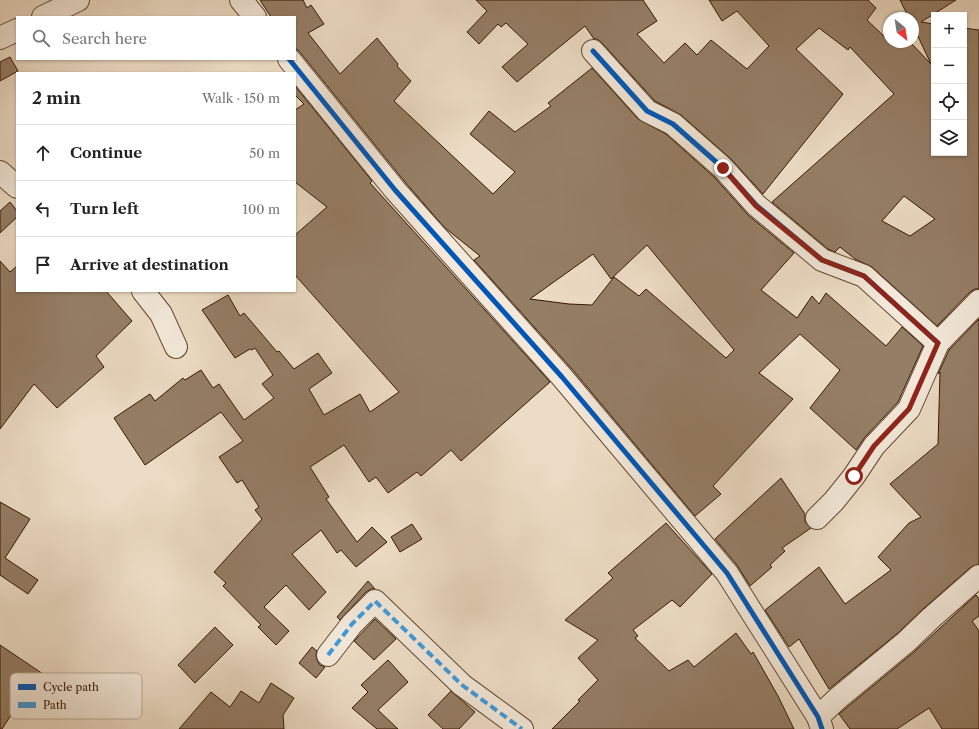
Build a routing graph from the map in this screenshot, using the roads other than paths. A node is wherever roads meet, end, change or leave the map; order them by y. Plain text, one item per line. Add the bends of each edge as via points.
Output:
1 (78, 0) edge
2 (241, 0) edge
3 (45, 16) edge
4 (254, 16) edge
5 (16, 30) edge
6 (0, 38) edge
7 (593, 51) dead end
8 (290, 60) edge
9 (0, 172) edge
10 (16, 186) edge
11 (144, 292) edge
12 (979, 301) edge
13 (938, 343) junction
14 (176, 347) dead end
15 (817, 518) dead end
16 (979, 576) edge
17 (328, 655) dead end
18 (820, 723) edge
19 (522, 729) edge

1 - 3 street
2 - 4 street
5 - 6 street
7 - 13 street via 647,111 673,124 723,168 756,206 822,260 864,276
8 - 18 street via 395,190 562,376 727,573
9 - 10 street
11 - 14 street via 160,314
12 - 13 street
13 - 15 street via 909,409 874,446 854,476
16 - 18 street via 906,642 837,699
17 - 19 street via 352,624 375,601 462,685

